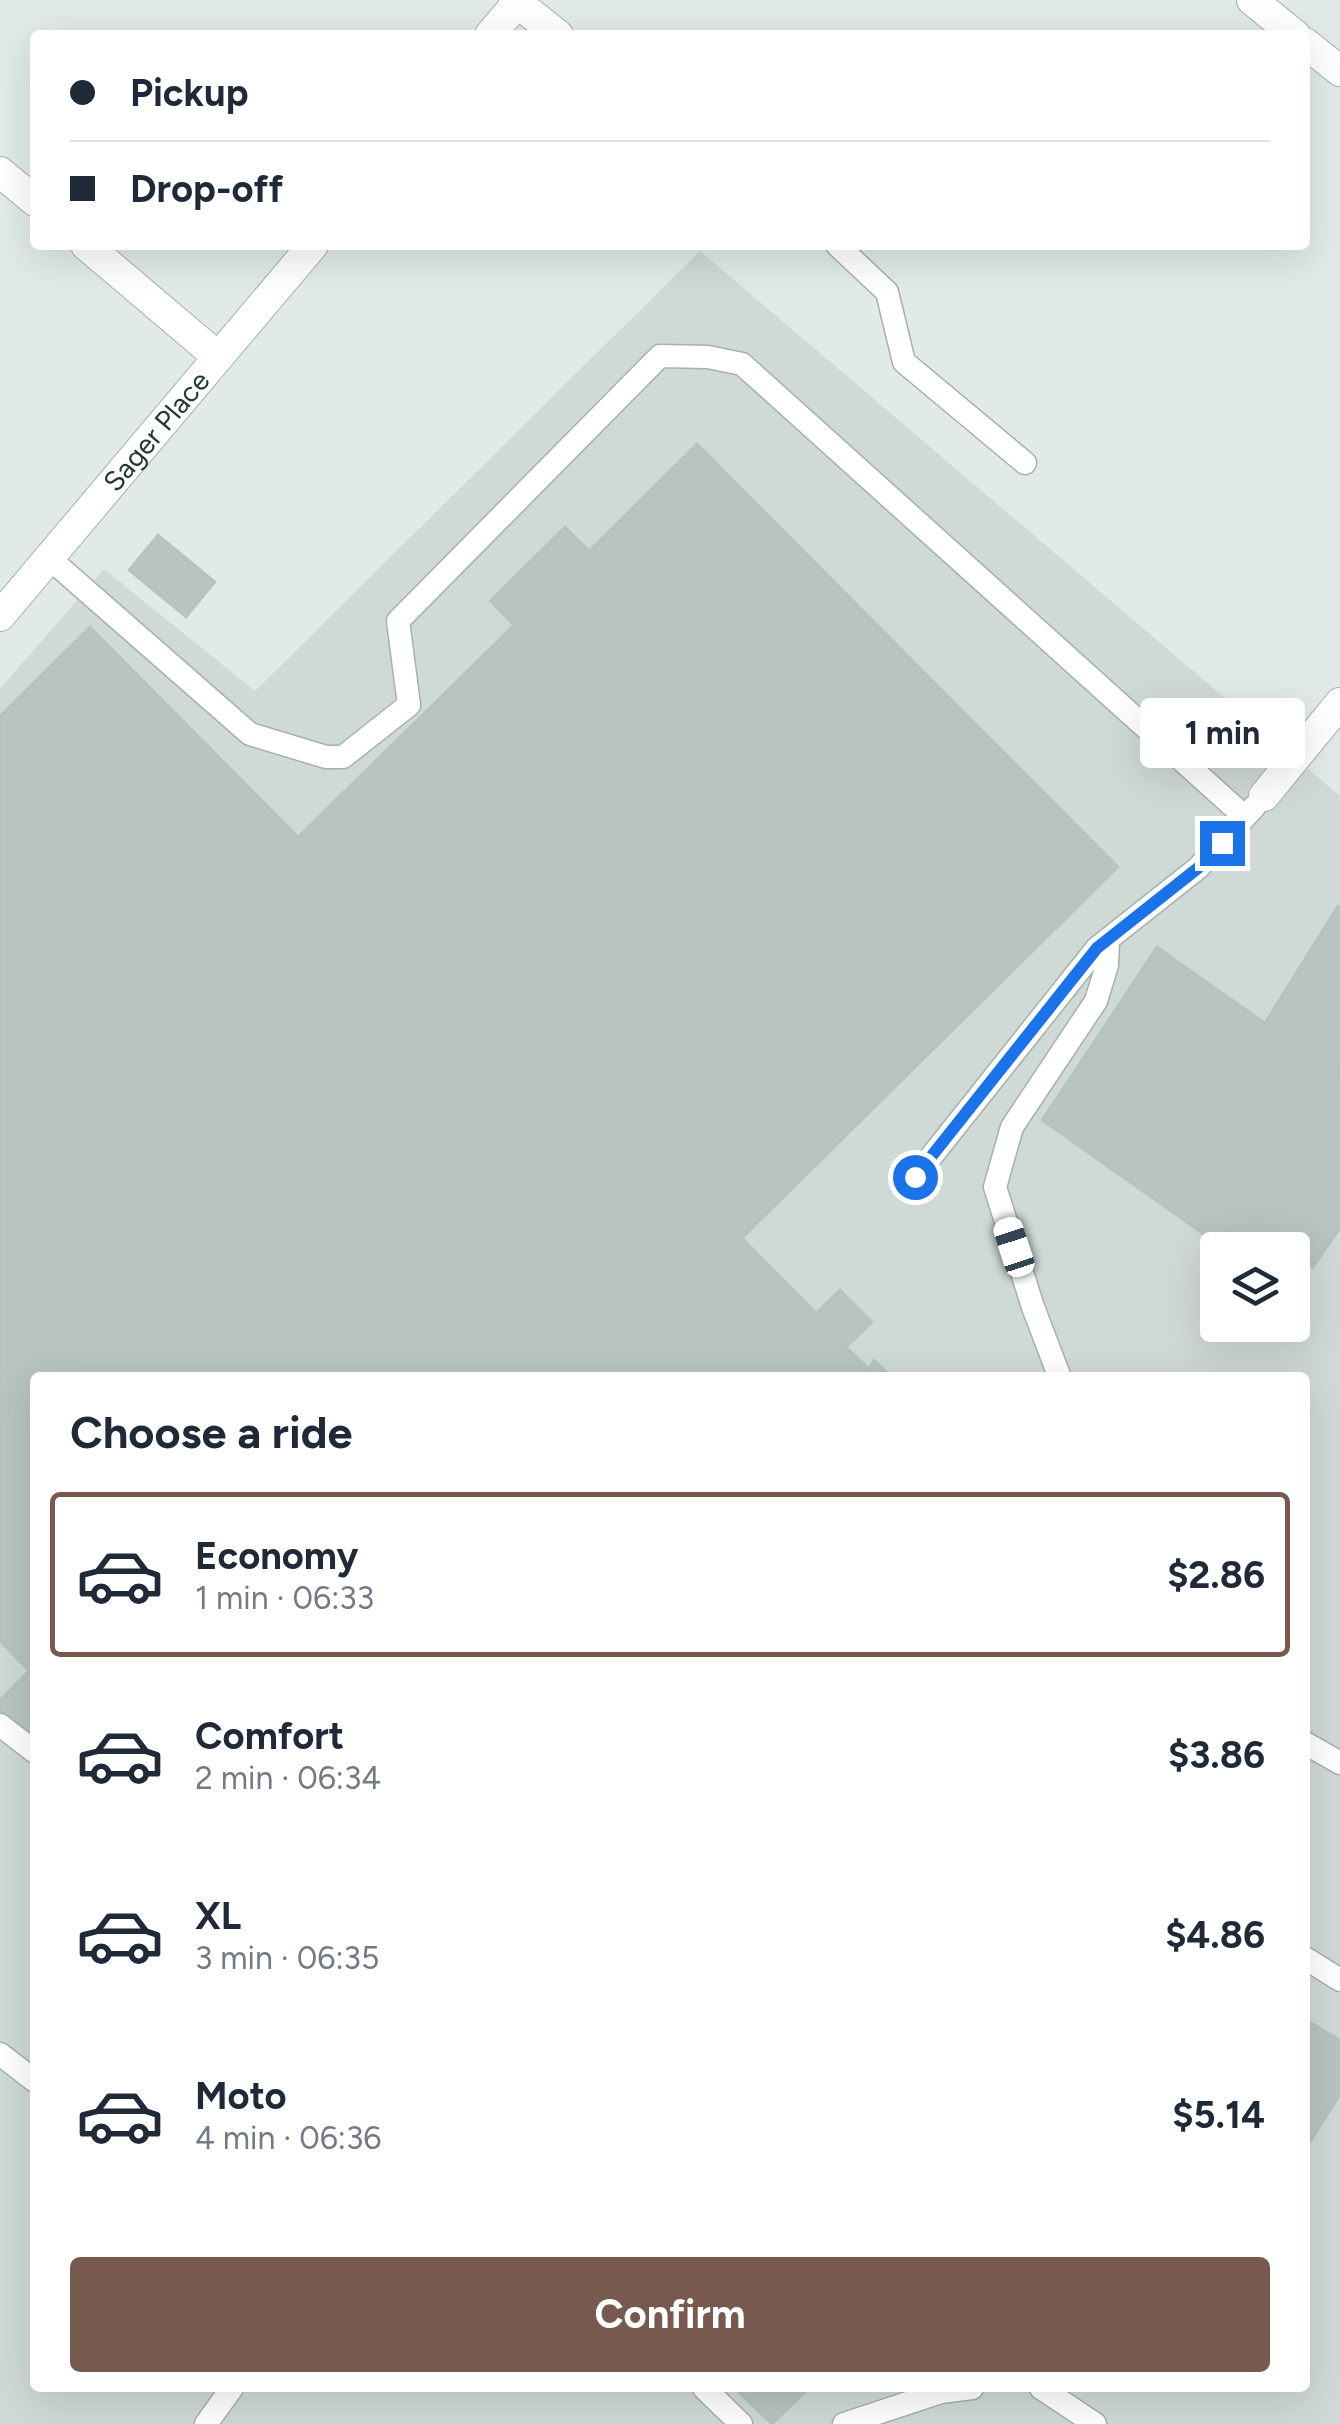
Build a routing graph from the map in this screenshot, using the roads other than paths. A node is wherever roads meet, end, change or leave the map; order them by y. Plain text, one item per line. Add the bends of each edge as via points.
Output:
1 (1252, 0) edge
2 (516, 1) edge
3 (494, 30) edge
4 (552, 30) edge
5 (1289, 30) edge
6 (1310, 47) edge
7 (1340, 71) edge
8 (0, 172) edge
9 (30, 197) edge
10 (92, 250) edge
11 (309, 250) edge
12 (843, 250) edge
13 (218, 357) junction
14 (1025, 464) dead end
15 (49, 558) junction
16 (0, 616) edge
17 (1340, 703) edge
18 (1254, 806) junction
19 (1108, 940) junction
20 (915, 1177) dead end
21 (1058, 1372) edge
22 (0, 1724) edge
23 (1310, 1746) edge
24 (30, 1748) edge
25 (1340, 1763) edge
26 (1310, 1961) edge
27 (1340, 1980) edge
28 (0, 2054) edge
29 (30, 2077) edge
30 (229, 2392) edge
31 (708, 2392) edge
32 (940, 2392) edge
33 (1047, 2392) edge
34 (206, 2424) edge
35 (741, 2424) edge
36 (844, 2424) edge
37 (1095, 2424) edge

1 - 5 street
2 - 3 street
2 - 4 street
6 - 7 street
8 - 9 street
10 - 13 street
11 - 13 street, Sager Place
12 - 14 lane via 887,292 904,362
13 - 15 street, Sager Place
15 - 16 street, Sager Place
15 - 18 lane via 250,734 343,757 409,704 398,620 660,356 708,357 742,364
17 - 18 street
18 - 19 lane via 1198,868
19 - 20 lane
19 - 21 lane via 1096,1001 1012,1127 995,1187
22 - 24 lane
23 - 25 lane
26 - 27 lane
28 - 29 lane
30 - 34 lane
31 - 35 lane
32 - 36 lane
33 - 37 lane

